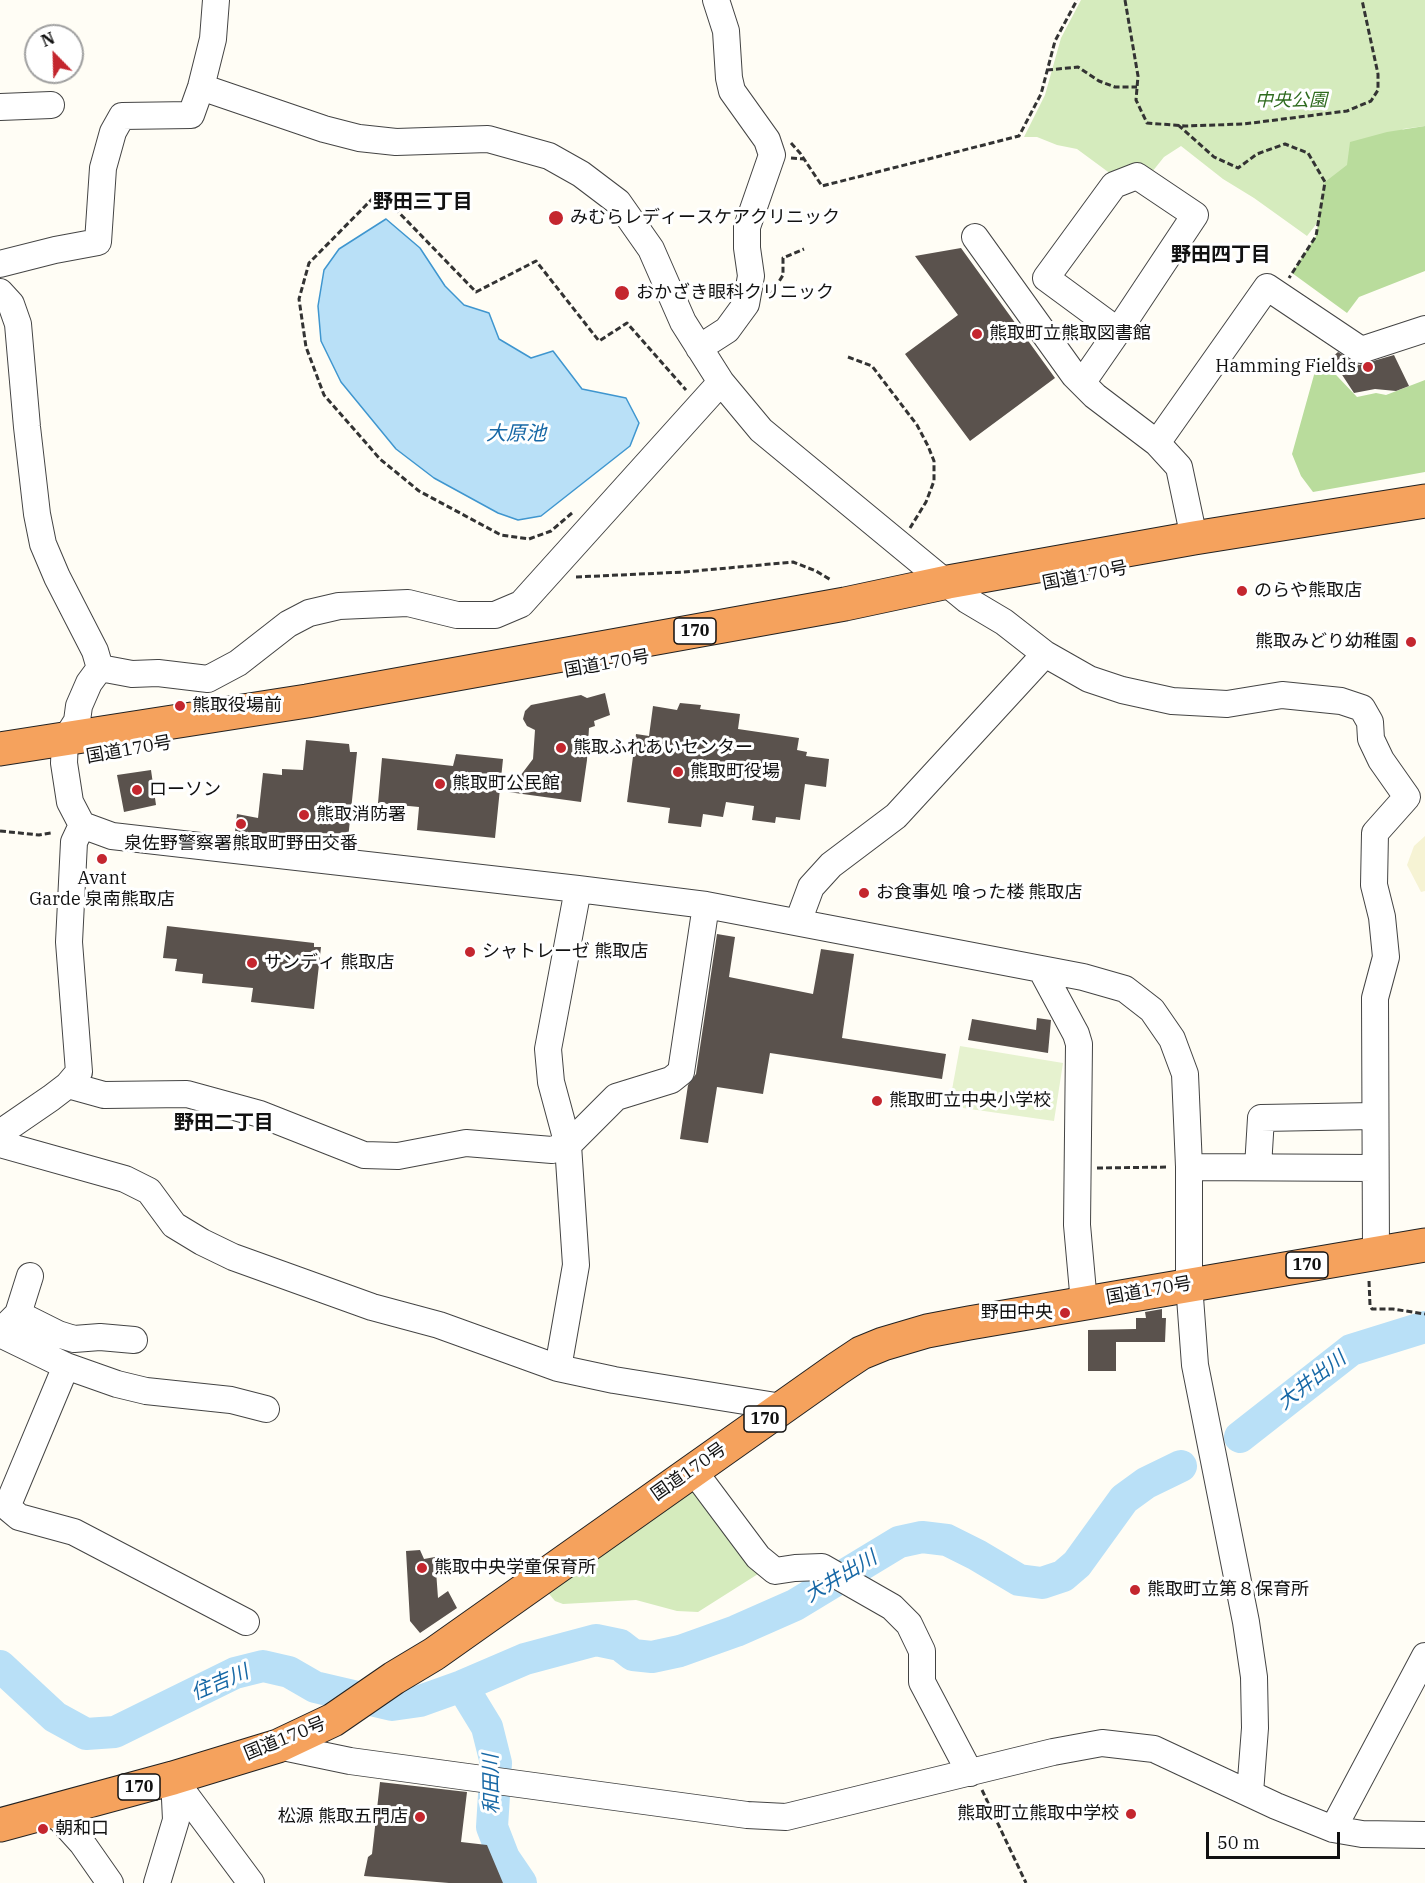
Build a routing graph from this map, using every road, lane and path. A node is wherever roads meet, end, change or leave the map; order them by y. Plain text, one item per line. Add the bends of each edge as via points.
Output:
1 (716, 0) edge
2 (1077, 0) edge
3 (1125, 0) edge
4 (1362, 0) edge
5 (214, 2) edge
6 (1047, 70) junction
7 (201, 87) junction
8 (1137, 87) junction
9 (51, 105) dead end
10 (0, 106) edge
11 (1178, 125) junction
12 (822, 186) dead end
13 (975, 237) dead end
14 (804, 249) dead end
15 (0, 264) edge
16 (0, 292) edge
17 (1278, 294) junction
18 (768, 300) dead end
19 (1425, 328) edge
20 (1118, 331) junction
21 (699, 348) junction
22 (848, 357) dead end
23 (722, 382) junction
24 (1082, 383) junction
25 (689, 393) dead end
26 (1157, 443) junction
27 (1425, 501) edge
28 (1388, 508) junction
29 (576, 509) dead end
30 (1194, 538) junction
31 (898, 543) junction
32 (545, 578) junction
33 (957, 591) junction
34 (845, 604) junction
35 (1045, 654) junction
36 (100, 668) junction
37 (0, 749) edge
38 (64, 752) junction
39 (0, 770) edge
40 (82, 825) junction
41 (0, 831) edge
42 (51, 833) dead end
43 (578, 889) junction
44 (706, 905) junction
45 (798, 922) junction
46 (1041, 969) junction
47 (68, 1085) junction
48 (1374, 1116) junction
49 (0, 1133) edge
50 (0, 1144) edge
51 (568, 1145) junction
52 (1189, 1167) junction
53 (1258, 1167) junction
54 (1375, 1167) junction
55 (1078, 1169) junction
56 (1425, 1245) edge
57 (1372, 1254) junction
58 (30, 1276) dead end
59 (1189, 1284) junction
60 (1084, 1303) junction
61 (1425, 1314) edge
62 (6, 1326) edge
63 (135, 1340) dead end
64 (66, 1366) junction
65 (558, 1368) junction
66 (782, 1407) junction
67 (266, 1409) dead end
68 (693, 1470) junction
69 (246, 1622) dead end
70 (1425, 1656) edge
71 (278, 1746) junction
72 (972, 1773) junction
73 (174, 1778) junction
74 (1250, 1793) junction
75 (53, 1811) junction
76 (0, 1825) edge
77 (1333, 1829) junction
78 (1425, 1835) edge
79 (110, 1883) edge
80 (157, 1883) edge
81 (251, 1883) edge
82 (1026, 1883) edge

1 - 21 street via 726,31 732,91 767,140 772,155 747,227 751,276 746,304 727,330
2 - 6 path via 1055,41
3 - 8 path
4 - 11 path via 1378,74 1378,90 1371,101 1347,111 1244,124
5 - 7 street via 213,39
6 - 8 path via 1078,67 1115,87
6 - 12 path via 1041,94 1019,136
7 - 15 street via 191,115 122,116 103,168 98,242
7 - 21 street via 358,138 396,142 488,139 549,156 618,202 651,249 683,322
8 - 11 path via 1136,100 1148,123
9 - 10 street
11 - 17 path via 1214,157 1238,168 1257,154 1285,144 1308,153 1325,183 1316,236
13 - 24 street
14 - 18 path via 783,258 783,276
16 - 36 street via 11,304 18,324 43,544
17 - 19 street via 1361,350
17 - 26 street via 1267,287
20 - 20 street via 1194,215 1137,176 1114,185 1046,278
20 - 24 street
21 - 23 street
22 - 31 path via 872,366 917,425 934,461 934,481 926,502
23 - 31 street via 761,430
23 - 32 street
24 - 26 street
25 - 29 path via 627,323 599,341 536,261 476,292 380,192 309,263 299,299 306,347 324,395 380,459 419,491 501,535 529,539 551,531
26 - 30 street via 1179,468
27 - 28 highway, 国道170号 / 170
28 - 30 highway, 国道170号 / 170
28 - 33 highway, 国道170号 / 170 via 1310,531
30 - 33 highway, 国道170号 / 170
31 - 33 street
32 - 34 path via 793,562 838,584
32 - 36 street via 521,604 495,615 457,615 408,603 339,606 309,613 288,624 238,663 208,679
33 - 34 highway, 国道170号 / 170
33 - 35 street
33 - 38 highway, 国道170号 / 170 via 265,728 117,751
34 - 38 highway, 国道170号 / 170 via 182,720
35 - 45 street via 896,816 831,865 811,887
35 - 48 street via 1089,679 1172,700 1227,704 1282,695 1341,701 1362,708 1381,760 1407,797 1375,833 1374,885 1386,957 1375,998
36 - 38 street via 79,706
37 - 38 highway, 国道170号 / 170
38 - 39 highway, 国道170号 / 170
38 - 40 street via 70,802
40 - 43 street via 112,836
40 - 47 street via 74,842 69,942 80,1072
41 - 42 path
43 - 44 street
43 - 51 street via 548,1049 551,1082
44 - 45 street
44 - 51 street via 681,1072 671,1080 616,1097
45 - 46 street
46 - 52 street via 1125,989 1152,1010 1172,1039 1185,1074
46 - 55 street via 1079,1044
47 - 49 street
47 - 51 street via 104,1095 187,1094 260,1114 364,1155 398,1156 466,1143 552,1150
48 - 53 street via 1260,1118
48 - 54 street
50 - 65 street via 125,1179 149,1191 174,1225 233,1257
51 - 65 street via 576,1265
52 - 53 street
52 - 55 path
52 - 59 street
53 - 54 street
54 - 57 street
55 - 60 street via 1077,1225
56 - 57 highway, 国道170号 / 170
57 - 59 highway, 国道170号 / 170
57 - 61 path via 1372,1309
58 - 62 street
59 - 60 highway, 国道170号 / 170
59 - 74 street via 1195,1365 1254,1677
60 - 66 highway, 国道170号 / 170 via 887,1342 861,1353
62 - 63 street via 74,1339
62 - 64 street
64 - 67 street via 146,1391 231,1400
64 - 69 street via 7,1507 19,1517 74,1532
65 - 66 street
66 - 68 highway, 国道170号 / 170
68 - 71 highway, 国道170号 / 170 via 434,1654 333,1720
68 - 72 street via 758,1557 775,1571 822,1567 891,1607 909,1624 922,1651 922,1682
70 - 77 street
71 - 72 street via 350,1761 786,1817
71 - 73 highway, 国道170号 / 170
72 - 74 street via 1102,1743 1154,1749
72 - 82 path
73 - 75 highway, 国道170号 / 170
73 - 80 street via 176,1820
73 - 81 street
74 - 77 street
75 - 76 highway, 国道170号 / 170
75 - 79 street
77 - 78 street via 1362,1834

